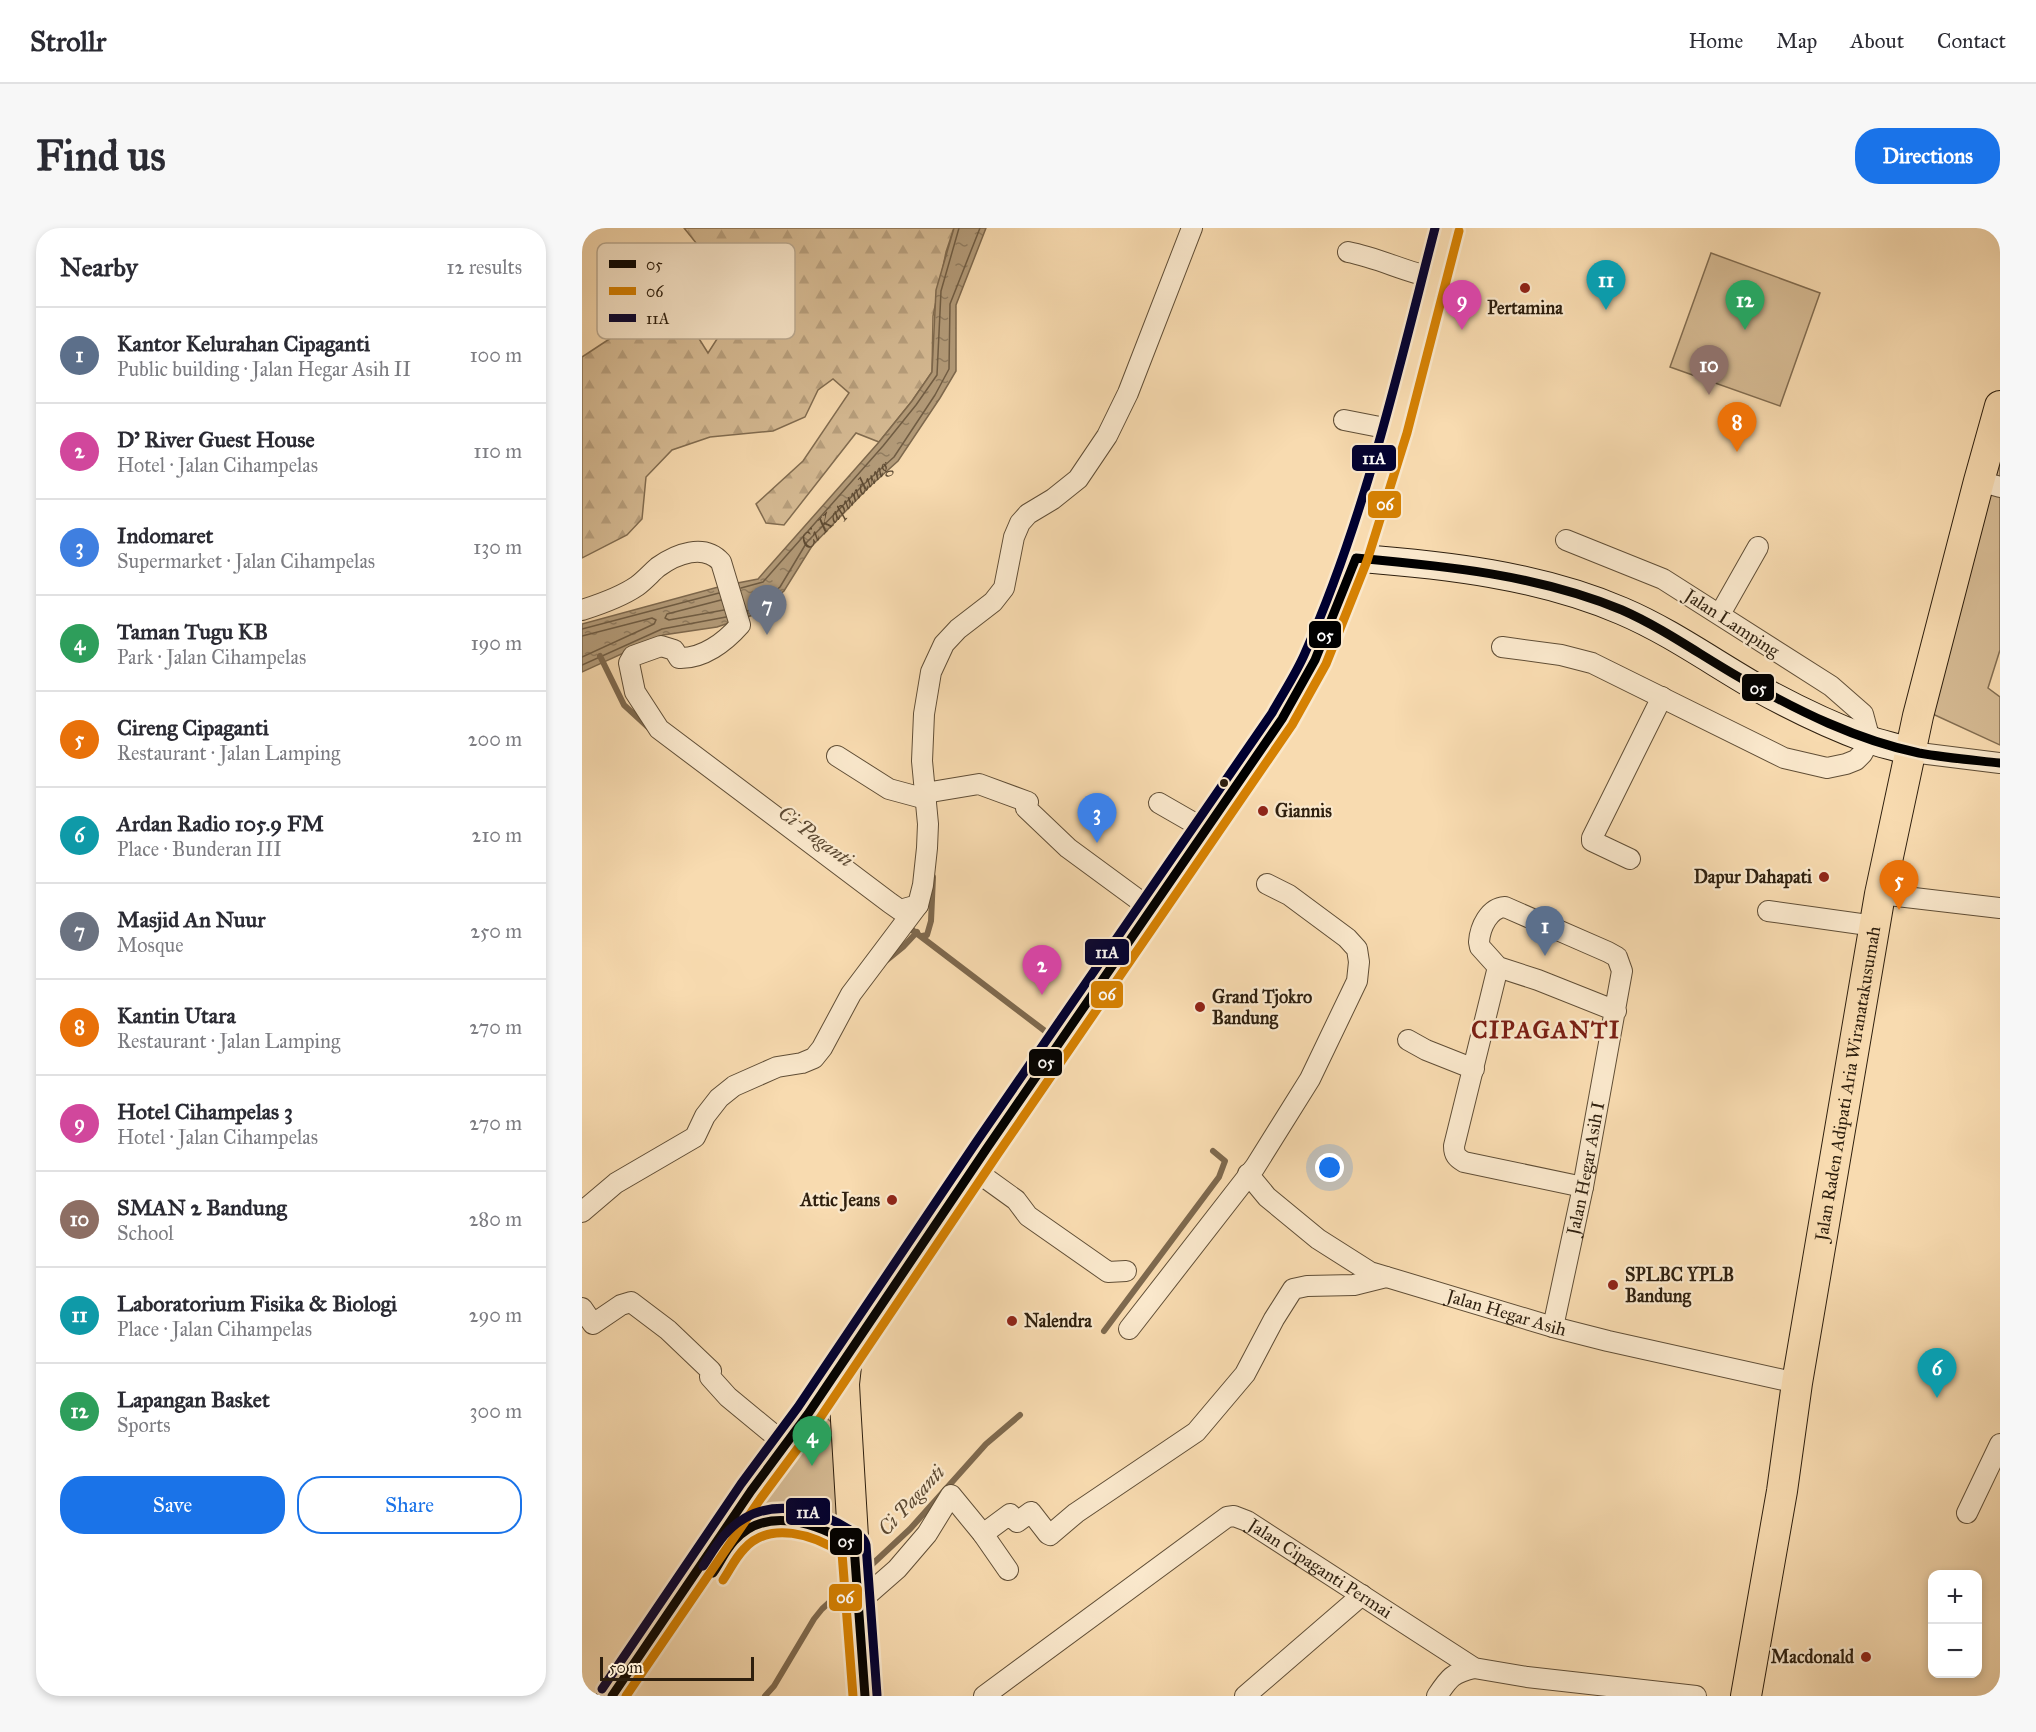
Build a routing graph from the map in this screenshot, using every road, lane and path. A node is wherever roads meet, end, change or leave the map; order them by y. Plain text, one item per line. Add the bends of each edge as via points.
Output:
1 (1192, 228) edge
2 (1447, 228) edge
3 (1348, 252) dead end
4 (1435, 278) junction
5 (2000, 406) edge
6 (1344, 420) dead end
7 (1395, 430) junction
8 (1989, 484) edge
9 (1566, 540) dead end
10 (1758, 547) dead end
11 (1356, 558) junction
12 (582, 610) edge
13 (1720, 614) junction
14 (1502, 647) dead end
15 (1662, 697) junction
16 (1870, 740) junction
17 (1911, 752) junction
18 (837, 756) dead end
19 (2000, 763) edge
20 (928, 795) junction
21 (1159, 803) dead end
22 (1206, 830) junction
23 (1630, 859) dead end
24 (1267, 884) dead end
25 (1880, 894) junction
26 (2000, 908) edge
27 (1151, 909) junction
28 (1768, 911) dead end
29 (909, 918) junction
30 (1875, 926) junction
31 (1498, 967) junction
32 (1616, 1011) junction
33 (1408, 1040) dead end
34 (1474, 1069) junction
35 (973, 1169) junction
36 (1248, 1174) junction
37 (1583, 1187) junction
38 (582, 1212) edge
39 (1126, 1271) dead end
40 (1386, 1277) junction
41 (582, 1308) edge
42 (1553, 1327) junction
43 (1130, 1329) dead end
44 (848, 1354) junction
45 (1797, 1383) junction
46 (785, 1444) junction
47 (2000, 1444) edge
48 (1994, 1473) edge
49 (1967, 1513) dead end
50 (983, 1534) junction
51 (855, 1554) junction
52 (1008, 1570) dead end
53 (1362, 1594) junction
54 (857, 1600) junction
55 (1474, 1668) junction
56 (612, 1696) edge
57 (631, 1696) edge
58 (865, 1696) edge
59 (984, 1696) edge
60 (1245, 1696) edge
61 (1437, 1696) edge
62 (1696, 1696) edge
63 (1746, 1696) edge

1 - 20 street via 1128,393 1107,436 1078,479 1020,523 1004,588 944,644 931,672 924,714 922,761
2 - 4 main road
3 - 4 street
4 - 7 main road
5 - 8 main road, Jalan Raden Adipati Aria Wiranatakusumah
6 - 7 street
7 - 11 main road
8 - 17 main road, Jalan Raden Adipati Aria Wiranatakusumah via 1928,674
9 - 13 street, Jalan Lamping via 1663,579
10 - 13 street
11 - 16 main road via 1437,564 1572,591 1663,630 1757,688 1817,719
11 - 22 main road via 1315,660 1282,719
12 - 29 street via 637,586 678,555 699,551 714,554 721,562 740,625 727,639 703,653 679,658 674,650 661,645 633,656 629,663 635,692 656,733
13 - 16 street, Jalan Lamping via 1831,686 1863,714
14 - 15 street via 1592,663
15 - 16 street via 1784,758 1827,768 1856,760
15 - 23 street via 1592,838
16 - 17 main road
17 - 19 street
17 - 25 main road, Jalan Raden Adipati Aria Wiranatakusumah
18 - 20 street via 889,789
20 - 27 street via 979,784 1028,802 1026,808 1068,848
20 - 29 street via 924,885
21 - 22 street
22 - 27 main road
24 - 36 street via 1289,895 1347,938 1357,949 1359,962 1357,981 1310,1079
25 - 26 street
25 - 30 main road, Jalan Raden Adipati Aria Wiranatakusumah
27 - 35 main road
28 - 30 street
29 - 38 street via 851,994 814,1058 777,1067 734,1086 705,1116 695,1137 616,1183
30 - 45 main road, Jalan Raden Adipati Aria Wiranatakusumah
31 - 32 street
31 - 32 street, Jalan Hegar Asih I via 1480,947 1479,938 1490,913 1505,907 1617,957 1622,971
31 - 34 street
32 - 37 street, Jalan Hegar Asih I
33 - 34 street
34 - 37 street via 1454,1146 1457,1159
35 - 39 street via 1016,1200 1028,1216 1108,1272
35 - 44 main road
36 - 40 street, Jalan Hegar Asih via 1267,1197 1318,1239 1370,1272
36 - 43 street
37 - 42 street, Jalan Hegar Asih I
40 - 42 street, Jalan Hegar Asih
40 - 50 street via 1293,1289 1245,1374 1196,1432 1050,1535 1031,1512 1017,1522 1010,1514
41 - 46 street via 593,1324 631,1302 668,1330 711,1371 710,1377 728,1397
42 - 45 street, Jalan Hegar Asih
44 - 46 main road
44 - 51 main road via 844,1384
45 - 63 main road, Jalan Raden Adipati Aria Wiranatakusumah
46 - 56 main road
47 - 48 street
48 - 49 street
50 - 52 street
50 - 54 street via 951,1495 927,1534 897,1569
51 - 54 main road
51 - 57 main road via 823,1528 798,1521 772,1520 753,1527 735,1540
53 - 55 street, Jalan Cipaganti Permai
53 - 59 street, Jalan Cipaganti Permai via 1247,1521 1227,1517
53 - 60 street
54 - 58 main road
55 - 61 street via 1449,1678
55 - 62 street, Jalan Cipaganti Permai

